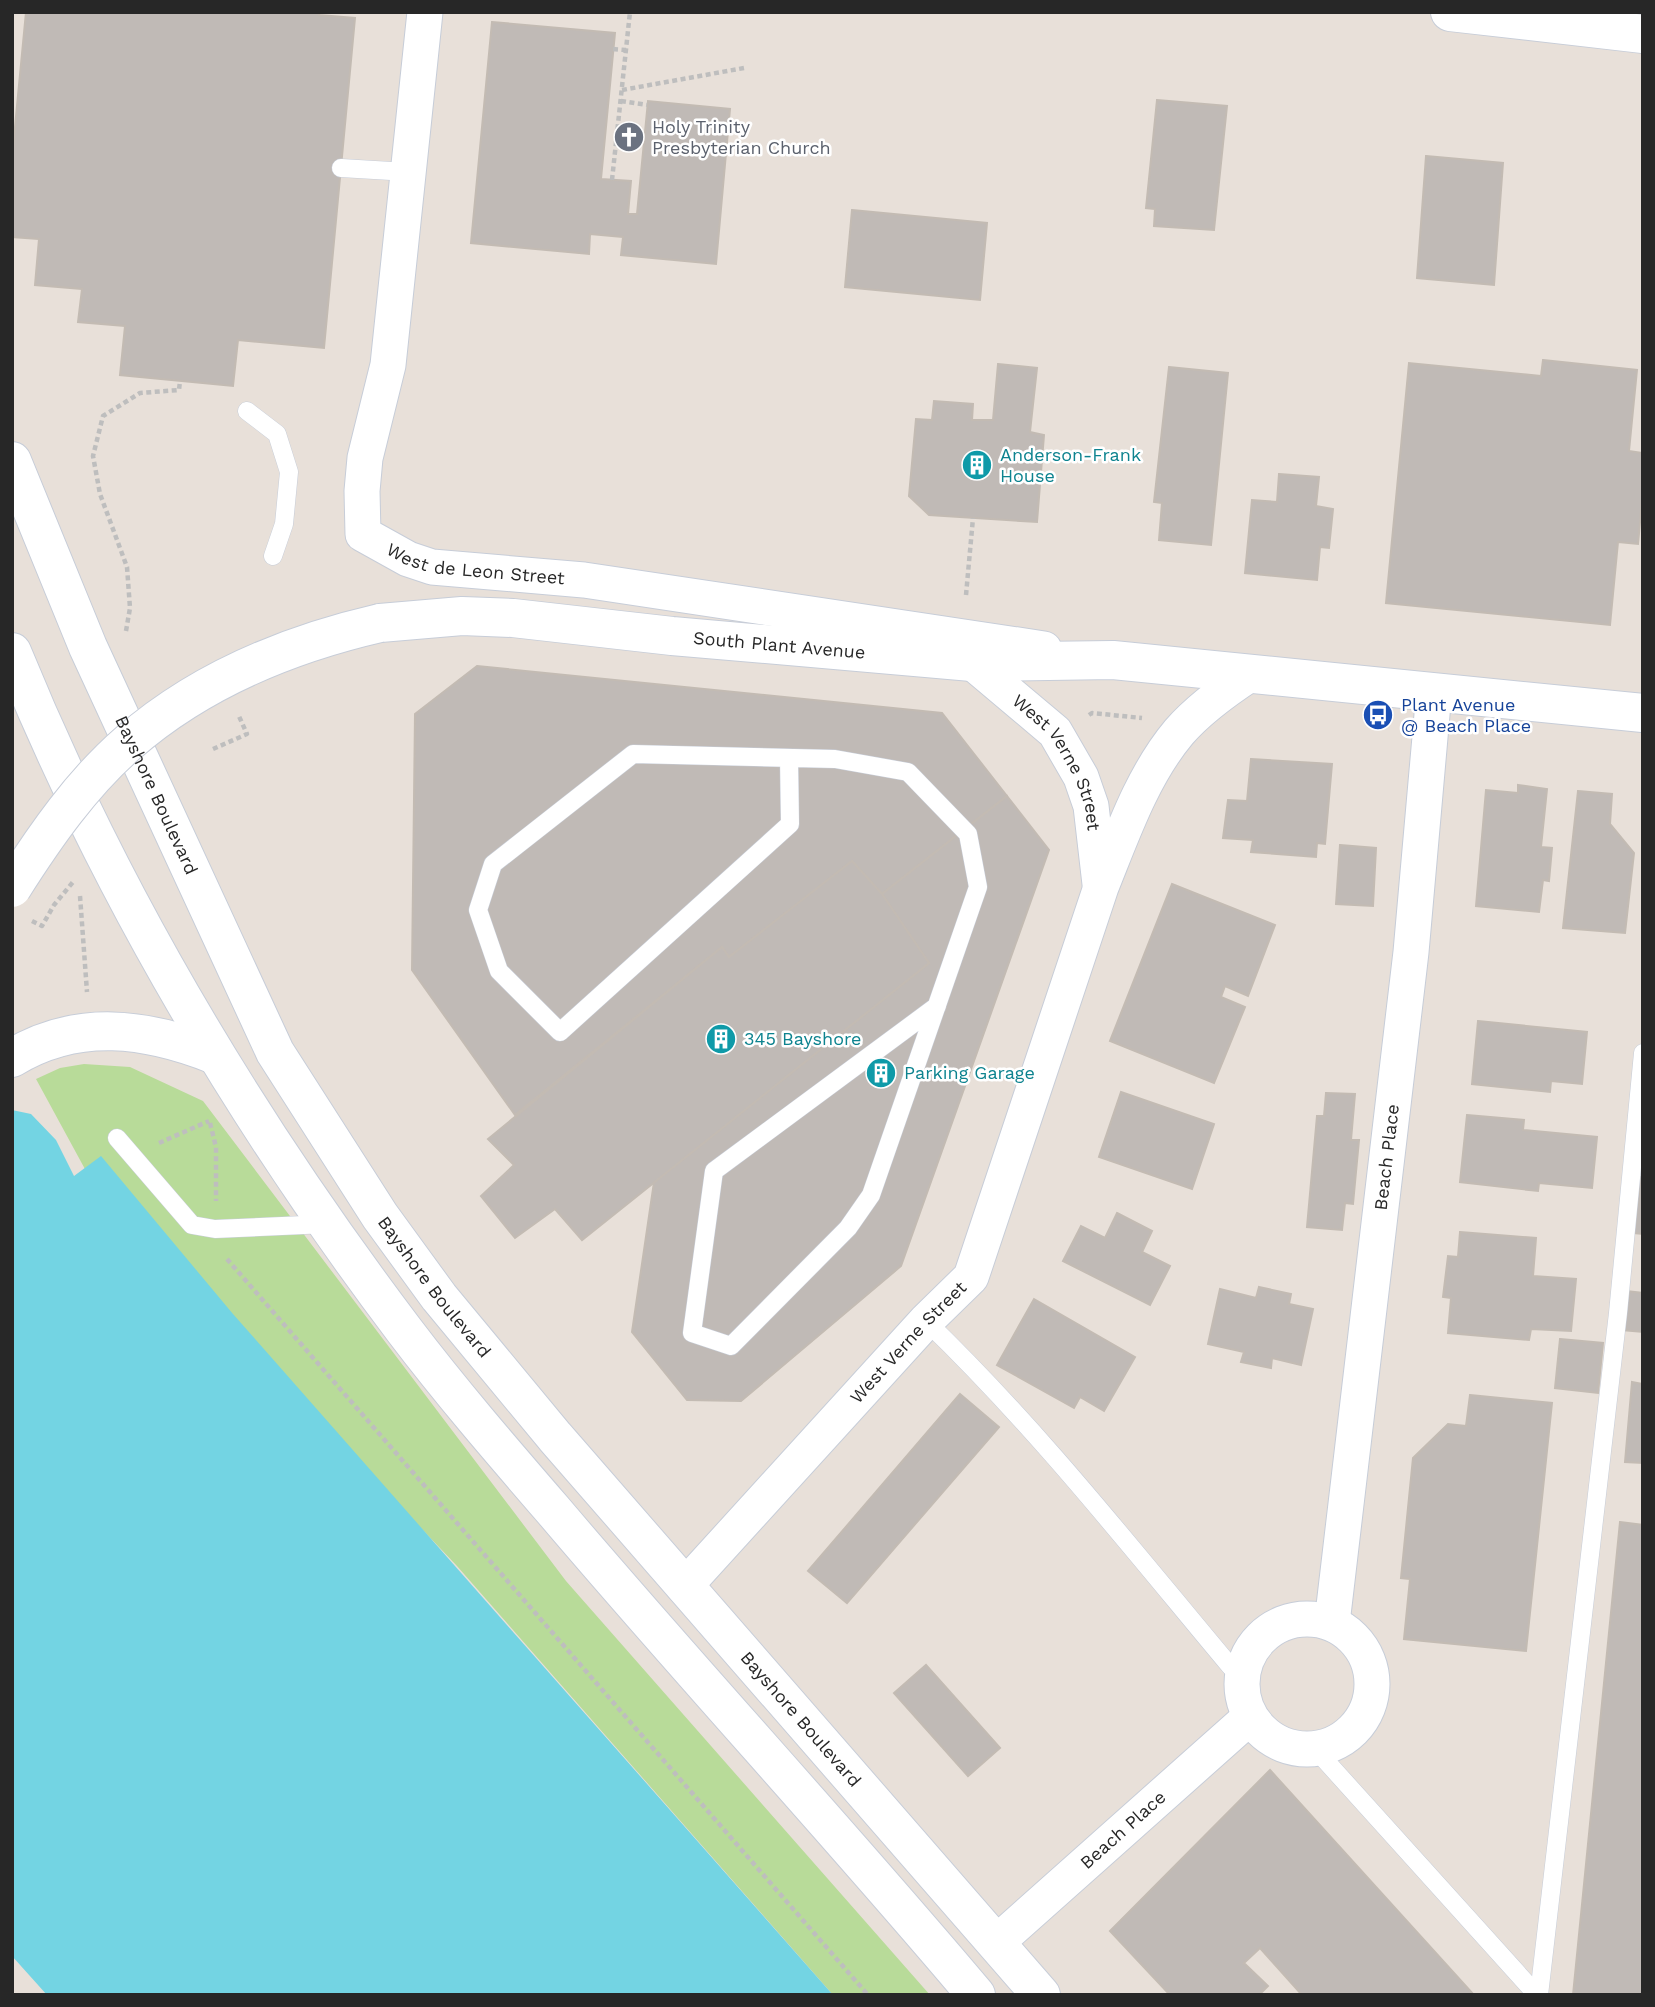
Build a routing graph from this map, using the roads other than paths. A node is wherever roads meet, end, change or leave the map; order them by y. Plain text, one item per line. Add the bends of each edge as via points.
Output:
1 (425, 12) edge
2 (1450, 12) edge
3 (1597, 20) edge
4 (1643, 34) edge
5 (341, 168) dead end
6 (408, 172) junction
7 (247, 411) dead end
8 (12, 461) edge
9 (273, 556) dead end
10 (12, 652) edge
11 (1113, 660) junction
12 (972, 662) junction
13 (1250, 674) junction
14 (1434, 692) junction
15 (1643, 713) edge
16 (789, 758) junction
17 (1101, 887) junction
18 (12, 888) edge
19 (937, 1006) junction
20 (1643, 1053) edge
21 (215, 1055) junction
22 (12, 1058) edge
23 (117, 1138) dead end
24 (327, 1224) junction
25 (926, 1321) junction
26 (684, 1587) junction
27 (1332, 1623) junction
28 (1242, 1676) junction
29 (1250, 1717) junction
30 (1316, 1750) junction
31 (996, 1943) junction
32 (976, 1995) edge
33 (1041, 1995) edge
34 (1538, 1995) edge

1 - 6 street, West de Leon Street
2 - 3 main road
3 - 4 main road
5 - 6 lane
6 - 11 street, West de Leon Street via 388,365 365,458 363,534 432,567 584,580
7 - 9 lane via 276,434 289,472 284,524
8 - 26 main road, Bayshore Boulevard via 94,659 275,1052 380,1216 439,1297
10 - 21 main road via 44,731 102,850
11 - 12 main road, South Plant Avenue
11 - 13 main road, South Plant Avenue
12 - 17 street, West Verne Street via 1055,732 1081,777 1091,806
12 - 18 main road, South Plant Avenue, bridge via 513,618 461,616 380,623 313,640 240,669 155,722 85,788
13 - 14 main road, South Plant Avenue
13 - 17 street, West Verne Street via 1218,695 1176,735 1145,787
14 - 15 main road, South Plant Avenue
14 - 27 street, Beach Place via 1411,951
16 - 16 lane via 633,754 493,864 478,910 499,971 561,1032 790,824
16 - 19 lane via 835,759 908,772 968,834 978,887
17 - 25 street, West Verne Street via 971,1277
19 - 19 lane via 714,1171 692,1333 731,1346 848,1228 871,1195
20 - 34 lane via 1618,1313
21 - 22 main road via 162,1036 121,1031 61,1037
21 - 24 main road
23 - 24 lane via 192,1225 215,1229
24 - 32 main road via 405,1332 493,1441
25 - 26 street, West Verne Street
25 - 28 lane via 1080,1486
26 - 31 main road, Bayshore Boulevard
27 - 28 street via 1290,1620 1271,1629 1256,1643
27 - 30 street via 1351,1635 1365,1653 1372,1697 1365,1717 1352,1732 1336,1744
28 - 29 street
29 - 30 street via 1280,1745
29 - 31 street, Beach Place
30 - 34 lane
31 - 33 main road, Bayshore Boulevard

